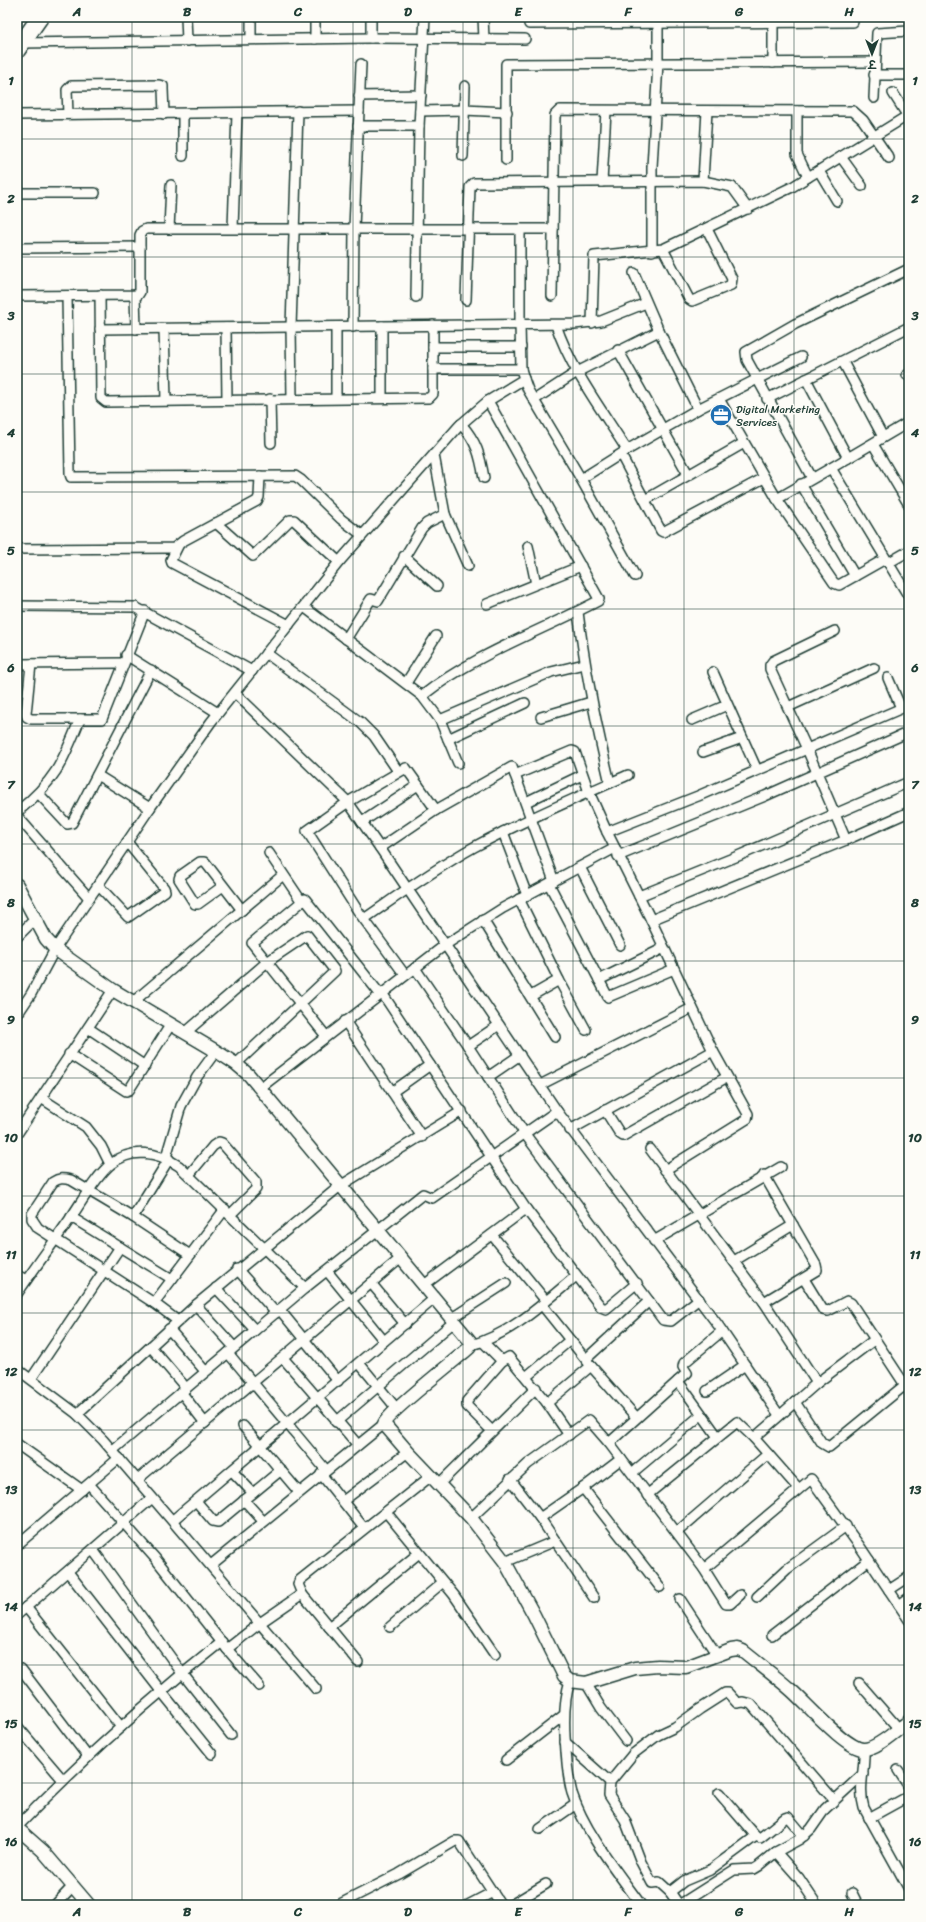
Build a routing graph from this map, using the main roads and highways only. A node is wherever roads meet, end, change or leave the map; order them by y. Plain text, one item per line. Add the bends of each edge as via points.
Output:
1 (28, 17) edge
2 (40, 17) edge
3 (19, 42) edge

1 - 3 highway
2 - 3 highway

